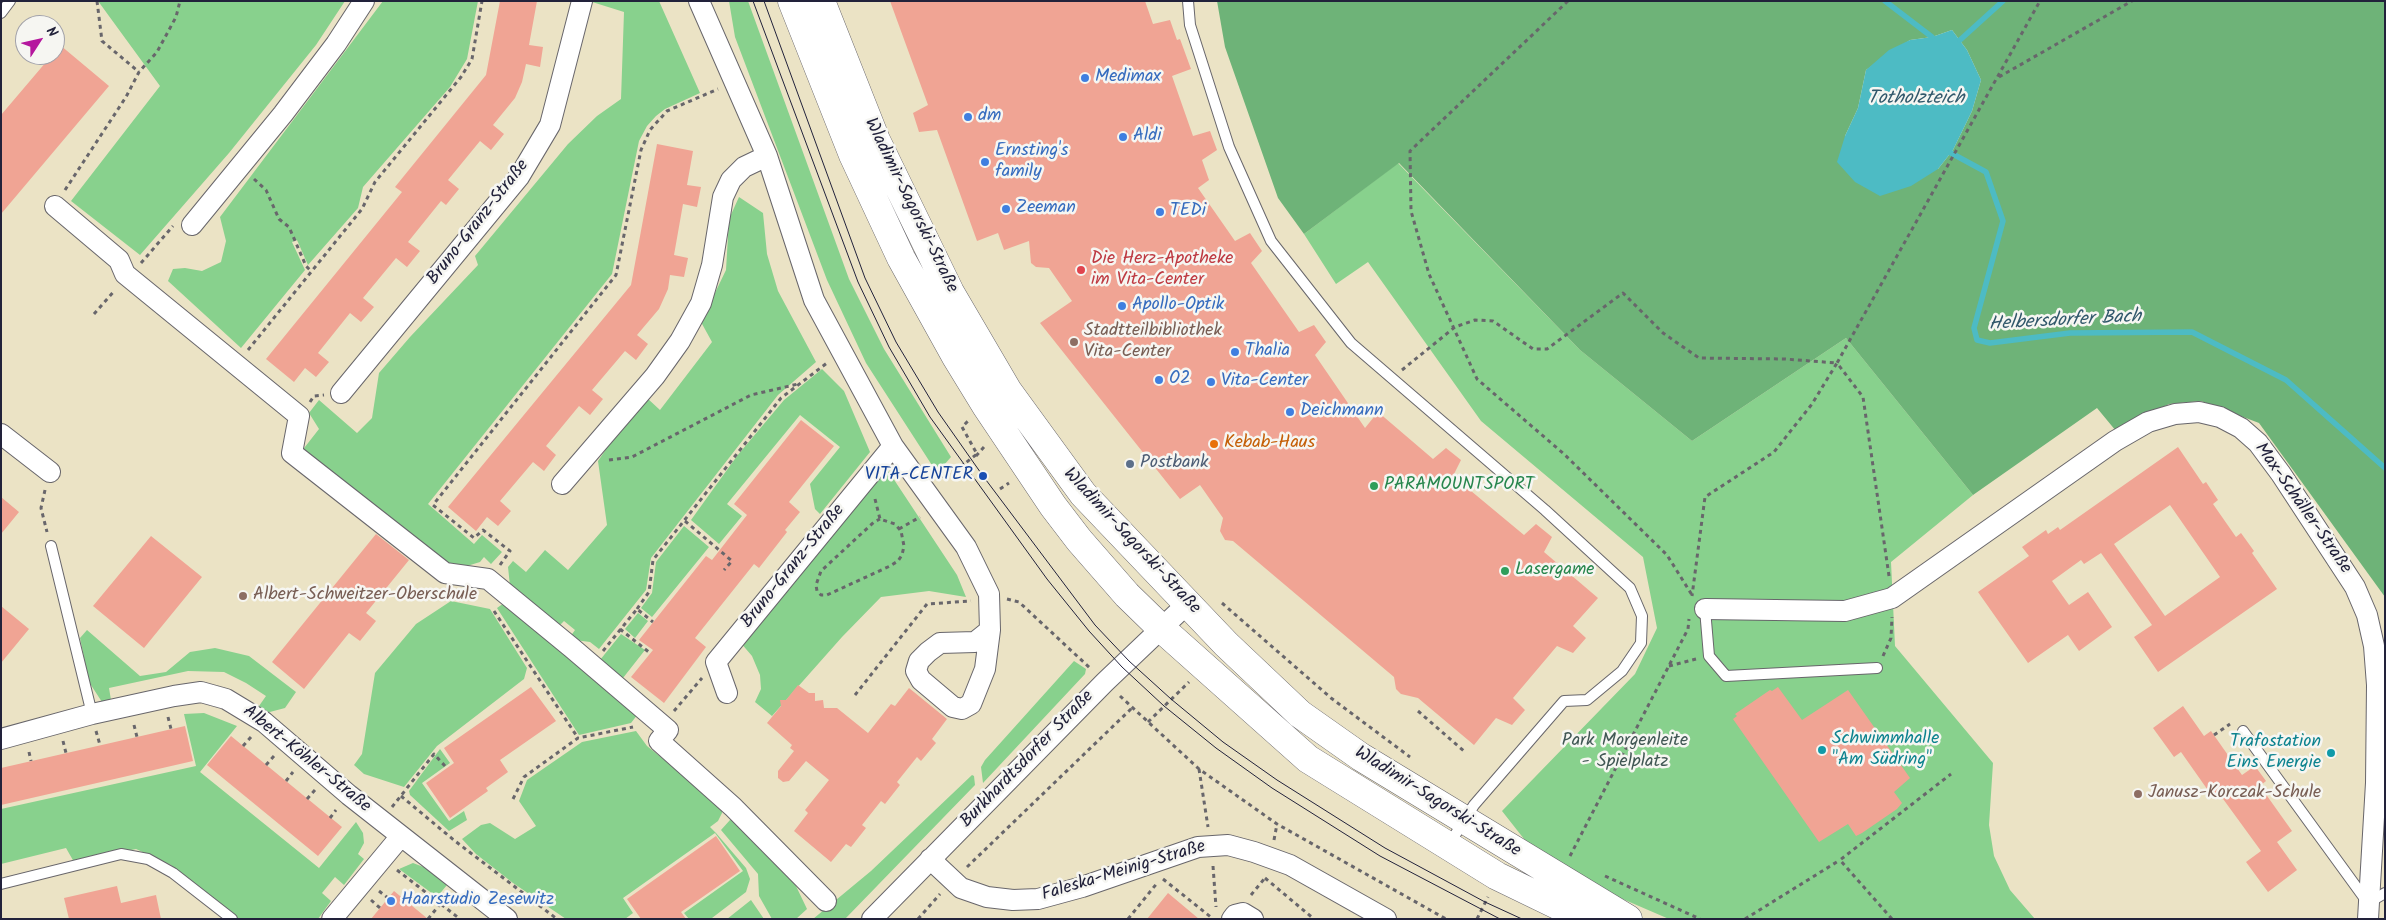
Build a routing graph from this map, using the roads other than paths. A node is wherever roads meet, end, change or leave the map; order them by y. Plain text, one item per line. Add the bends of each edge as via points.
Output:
1 (10, 1) edge
2 (364, 1) edge
3 (582, 1) edge
4 (698, 1) edge
5 (792, 1) edge
6 (821, 1) edge
7 (1188, 1) edge
8 (1, 13) edge
9 (767, 156) junction
10 (55, 206) road end
11 (192, 225) dead end
12 (341, 393) road end
13 (1, 434) edge
14 (894, 446) junction
15 (50, 472) dead end
16 (562, 484) dead end
17 (51, 546) dead end
18 (1187, 604) junction
19 (1694, 605) joint
20 (1162, 629) junction
21 (990, 630) dead end
22 (1877, 668) road end
23 (728, 693) dead end
24 (92, 714) junction
25 (2243, 731) dead end
26 (1, 739) edge
27 (1464, 821) junction
28 (401, 836) junction
29 (1448, 846) junction
30 (930, 859) junction
31 (1, 884) edge
32 (826, 901) dead end
33 (2374, 905) edge
34 (1224, 914) edge
35 (1378, 917) edge
36 (232, 919) edge
37 (332, 919) edge
38 (507, 919) edge
39 (872, 919) edge
40 (1253, 919) edge
41 (1586, 919) edge
42 (1628, 919) edge

1 - 8 lane
2 - 11 street via 319,68
3 - 12 street, Bruno-Granz-Straße via 550,125 519,177
4 - 9 street
5 - 20 main road, Wladimir-Sagorski-Straße via 853,155 901,258 956,357 1053,506 1122,589
6 - 18 main road, Wladimir-Sagorski-Straße via 876,140 917,228 1008,392 1083,494
7 - 27 lane via 1190,25 1229,147 1271,240 1350,343 1545,510 1630,588 1642,616 1642,643 1622,671 1587,700 1564,701 1474,805
9 - 14 street via 814,300
9 - 16 street via 744,167 731,180 723,197 712,265 701,303 680,341 655,376
10 - 32 street via 119,260 125,274 299,416 292,453 444,573 488,579 592,665 668,730 659,741 733,807
13 - 15 street
14 - 21 street via 966,547 989,597
14 - 23 street, Bruno-Granz-Straße via 716,662
17 - 24 lane
18 - 20 street, Burkhardtsdorfer Straße
18 - 27 main road, Wladimir-Sagorski-Straße via 1300,714 1361,757
19 - 22 lane via 1709,656 1726,676
19 - 33 street, Max-Schäller-Straße via 1845,611 1892,598 2115,441 2148,422 2175,414 2199,412 2220,416 2241,428 2263,451 2356,587 2367,615 2374,646 2377,685
20 - 29 main road, Wladimir-Sagorski-Straße via 1308,759
20 - 30 street, Burkhardtsdorfer Straße
24 - 26 street, Albert-Köhler-Straße
24 - 28 street, Albert-Köhler-Straße via 201,692 226,699 264,722
25 - 33 lane
27 - 29 lane
27 - 42 main road, Wladimir-Sagorski-Straße
28 - 37 street
28 - 38 street, Albert-Köhler-Straße
29 - 41 main road, Wladimir-Sagorski-Straße via 1498,876
30 - 35 street, Faleska-Meinig-Straße via 961,888 987,897 1013,900 1038,899 1082,887 1164,857 1211,845 1236,847 1290,865
30 - 39 street, Burkhardtsdorfer Straße
31 - 36 lane via 121,854 148,859 164,868
34 - 40 street via 1243,913

